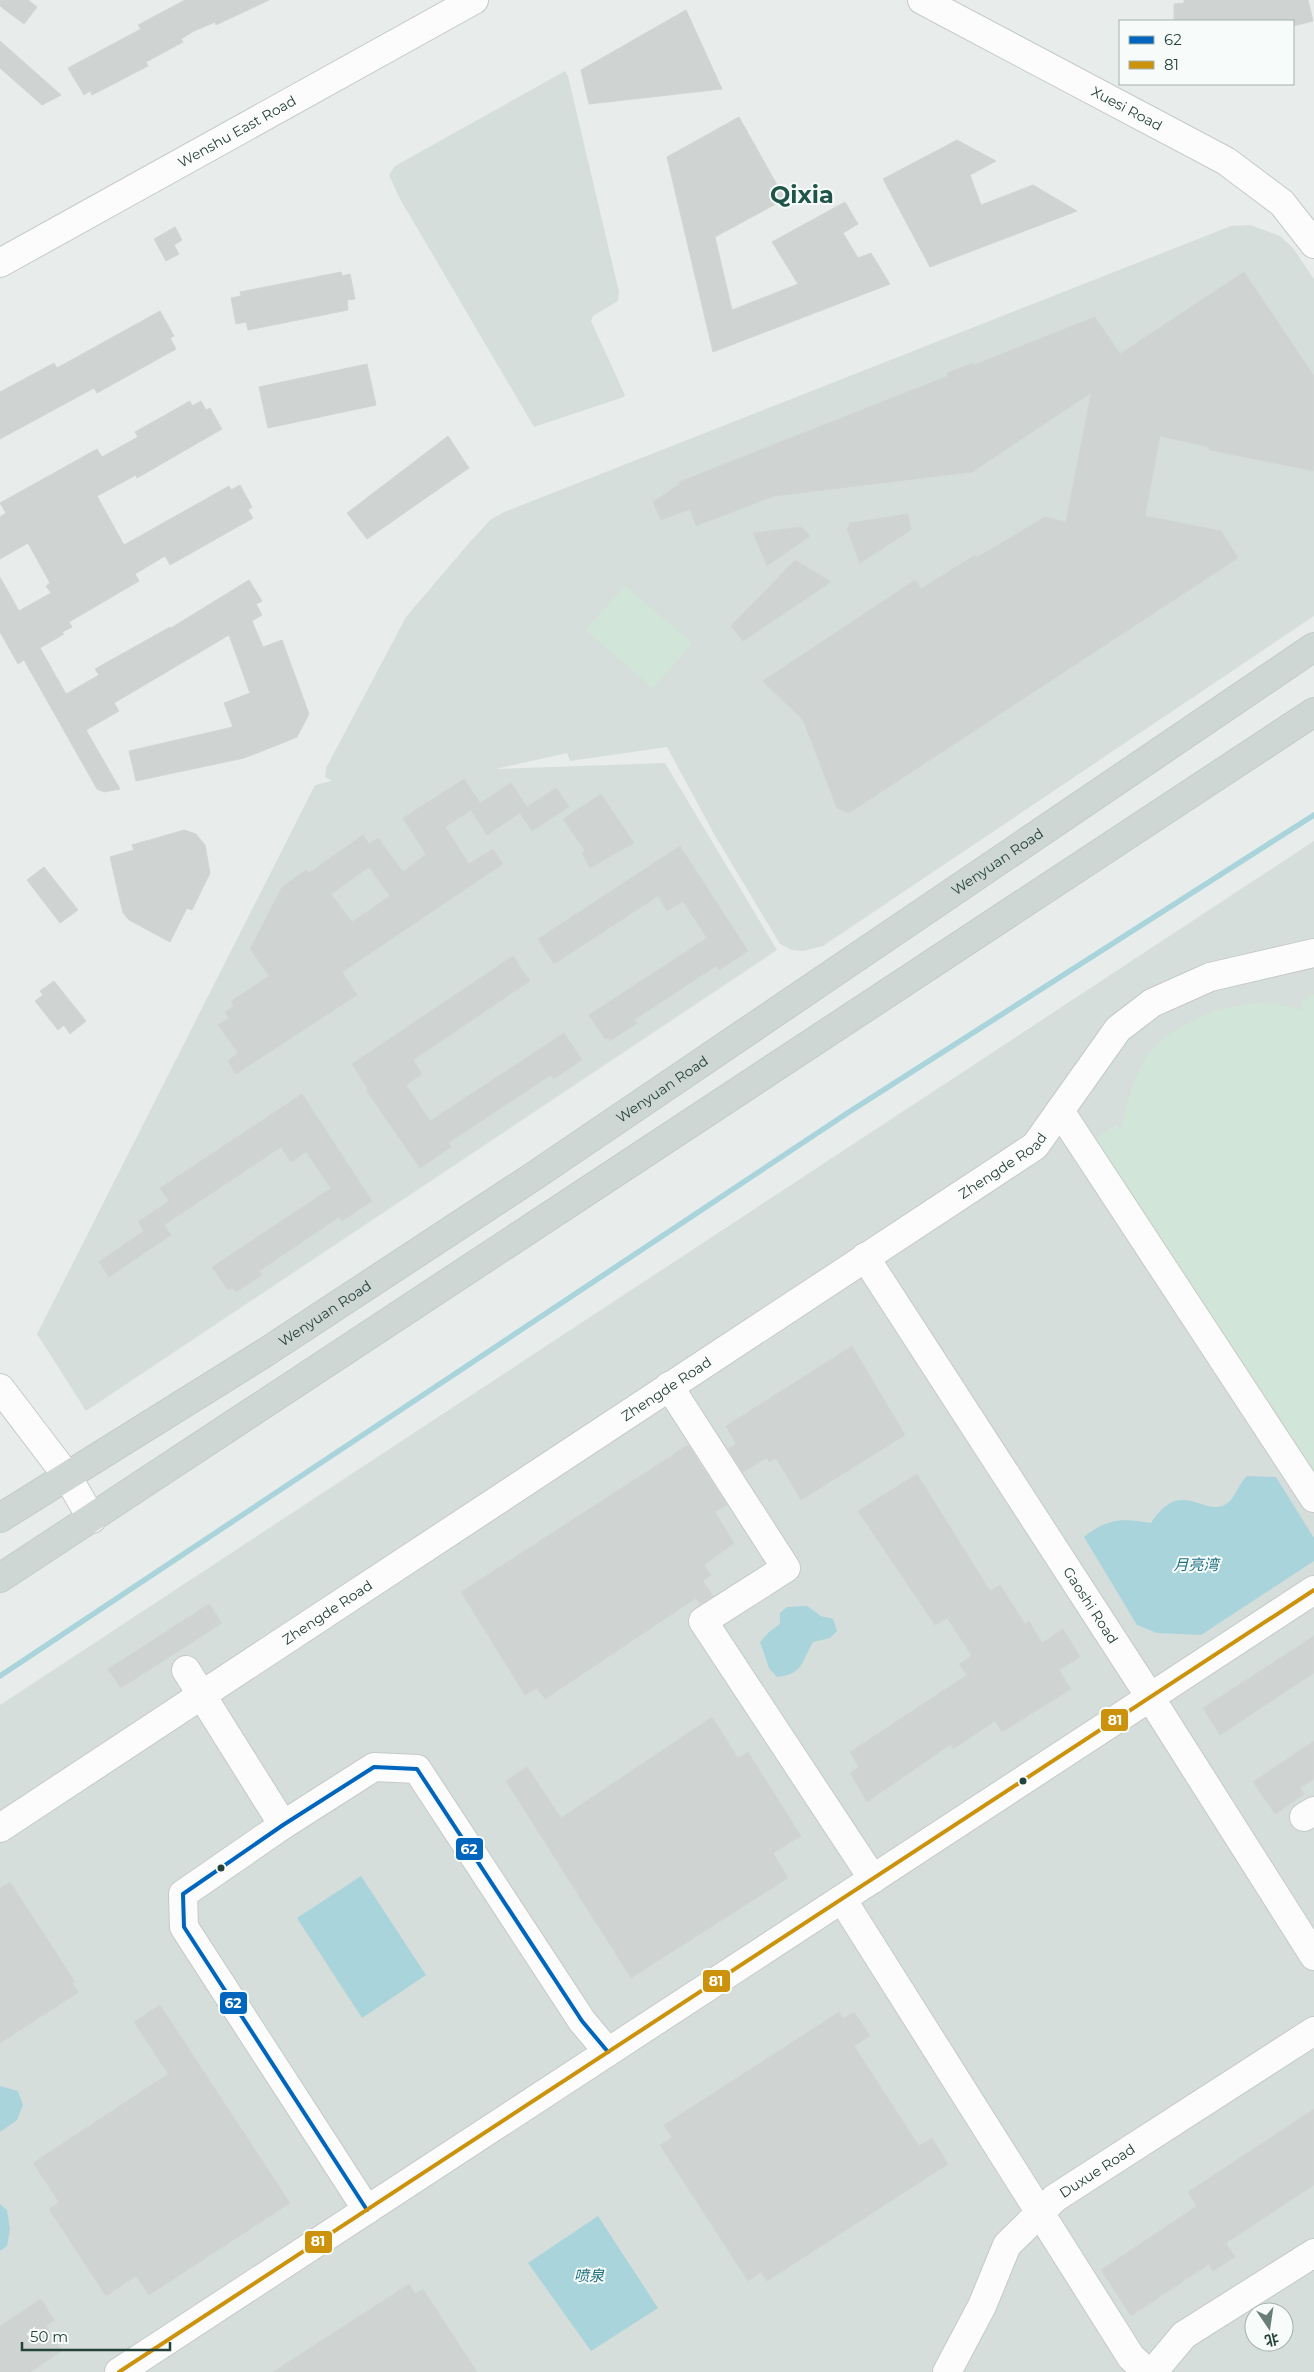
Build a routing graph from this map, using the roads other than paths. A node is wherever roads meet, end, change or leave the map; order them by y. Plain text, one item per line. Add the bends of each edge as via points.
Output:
1 (474, 0) edge
2 (922, 0) edge
3 (1314, 244) edge
4 (0, 263) edge
5 (1314, 646) edge
6 (1314, 712) edge
7 (1314, 953) edge
8 (1060, 1111) junction
9 (865, 1257) junction
10 (669, 1386) junction
11 (0, 1388) edge
12 (67, 1476) junction
13 (1314, 1498) edge
14 (0, 1518) edge
15 (92, 1518) junction
16 (0, 1578) edge
17 (1314, 1590) edge
18 (186, 1670) dead end
19 (203, 1695) junction
20 (1150, 1697) junction
21 (283, 1825) junction
22 (0, 1828) edge
23 (873, 1879) junction
24 (842, 1899) junction
25 (1314, 1956) edge
26 (1314, 2031) edge
27 (608, 2052) junction
28 (367, 2210) junction
29 (1039, 2213) junction
30 (1314, 2253) edge
31 (133, 2368) edge
32 (947, 2372) edge
33 (1147, 2372) edge
34 (1153, 2372) edge

1 - 4 street, Wenshu East Road
2 - 3 street, Xuesi Road via 1226,161 1282,203
5 - 12 main road, Wenyuan Road via 534,1176 266,1352
6 - 15 main road
7 - 8 street, Zhengde Road via 1210,977 1152,1003 1118,1029
8 - 9 street, Zhengde Road via 1035,1146
8 - 13 street
9 - 10 street, Zhengde Road
9 - 20 street, Gaoshi Road
10 - 19 street, Zhengde Road
10 - 23 street via 786,1568 703,1621
11 - 12 street
12 - 14 main road, Wenyuan Road
12 - 15 street
15 - 16 main road
17 - 20 street
18 - 19 street
19 - 21 street
19 - 22 street, Zhengde Road
20 - 23 street
20 - 25 street, Gaoshi Road
21 - 27 street via 374,1767 417,1770 582,2020
21 - 28 street via 183,1894 184,1927
23 - 24 street
24 - 27 street
24 - 29 street
26 - 29 street, Duxue Road via 1055,2198
27 - 28 street
28 - 31 street
29 - 32 street, Duxue Road via 1008,2245 982,2306
29 - 33 street via 1131,2356
30 - 34 street via 1184,2335

